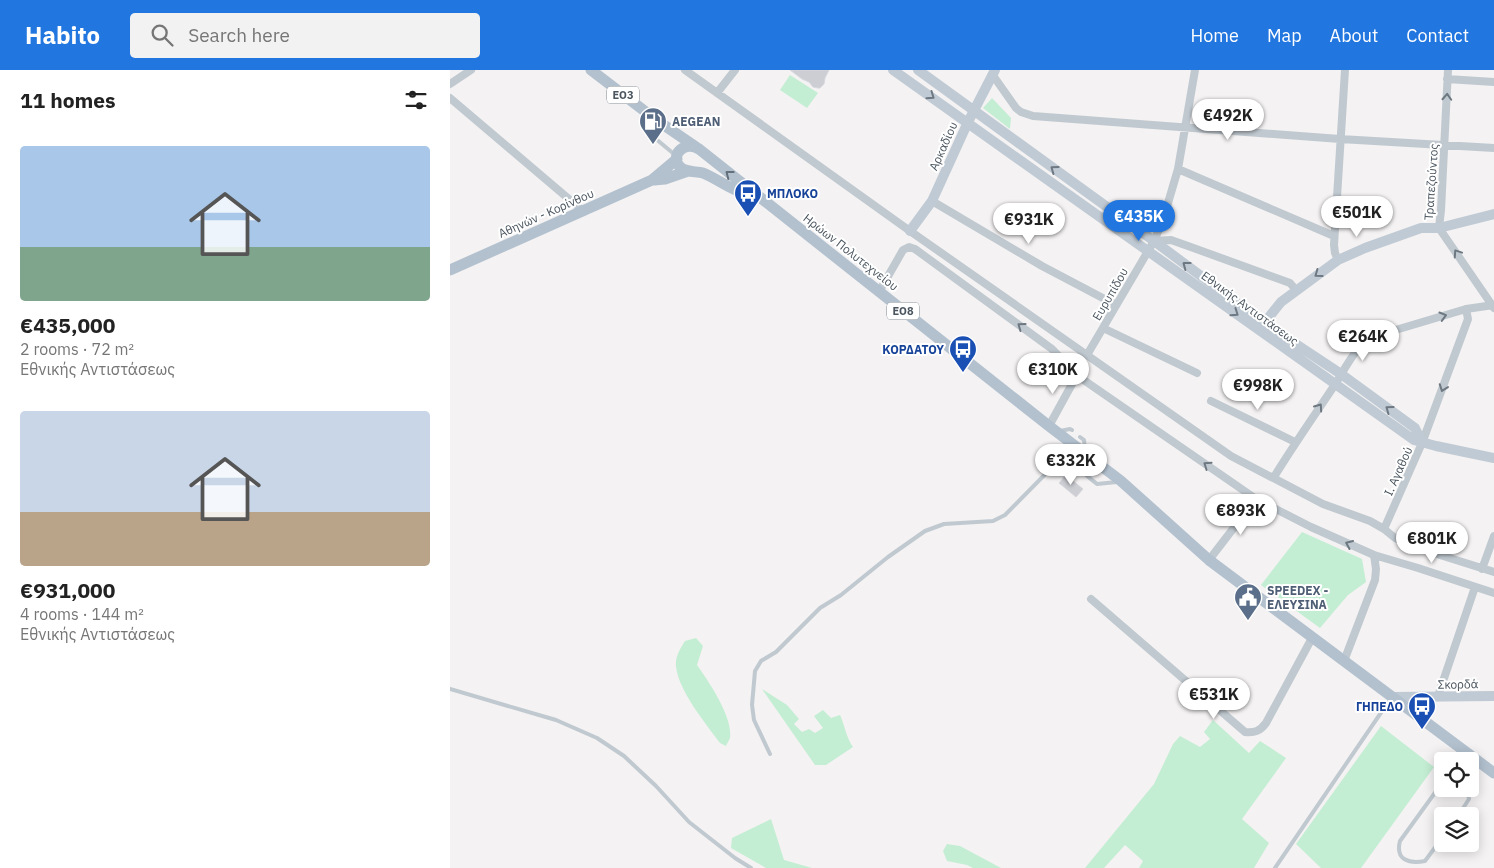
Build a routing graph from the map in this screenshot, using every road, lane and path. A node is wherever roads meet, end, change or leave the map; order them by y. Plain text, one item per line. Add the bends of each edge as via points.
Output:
1 (471, 70) edge
2 (591, 70) edge
3 (685, 70) edge
4 (735, 70) edge
5 (894, 70) edge
6 (918, 70) edge
7 (1195, 70) edge
8 (1345, 70) edge
9 (1448, 70) edge
10 (993, 72) edge
11 (1447, 79) junction
12 (1494, 82) edge
13 (450, 84) edge
14 (717, 93) junction
15 (450, 98) edge
16 (644, 111) junction
17 (973, 111) junction
18 (655, 119) junction
19 (968, 122) junction
20 (1185, 126) junction
21 (1340, 139) junction
22 (1444, 146) junction
23 (1494, 148) edge
24 (698, 149) junction
25 (678, 156) junction
26 (1178, 169) junction
27 (690, 171) junction
28 (652, 180) junction
29 (757, 196) junction
30 (932, 201) junction
31 (583, 211) junction
32 (1494, 214) edge
33 (1439, 228) junction
34 (910, 231) junction
35 (1334, 236) junction
36 (1154, 241) junction
37 (1148, 250) junction
38 (1338, 260) junction
39 (450, 270) edge
40 (1296, 290) junction
41 (879, 292) junction
42 (1116, 305) junction
43 (1493, 306) edge
44 (1466, 309) junction
45 (1261, 326) junction
46 (1103, 328) junction
47 (1086, 355) junction
48 (1197, 373) dead end
49 (1341, 374) junction
50 (1077, 375) junction
51 (1335, 384) junction
52 (1212, 401) dead end
53 (1053, 429) junction
54 (1072, 430) dead end
55 (1295, 442) junction
56 (1422, 443) junction
57 (1079, 446) junction
58 (1494, 458) edge
59 (1274, 477) junction
60 (1121, 481) junction
61 (1256, 499) junction
62 (1384, 529) junction
63 (1494, 536) edge
64 (1374, 555) junction
65 (1209, 560) junction
66 (1482, 569) junction
67 (1494, 572) edge
68 (1475, 587) junction
69 (1494, 594) edge
70 (1092, 599) dead end
71 (1312, 638) junction
72 (1344, 661) junction
73 (450, 689) edge
74 (1438, 696) junction
75 (1494, 696) edge
76 (1392, 697) junction
77 (1461, 752) edge
78 (770, 754) dead end
79 (1479, 765) edge
80 (1494, 773) edge
81 (1434, 794) edge
82 (1434, 848) edge
83 (751, 868) edge
84 (1275, 868) edge

1 - 13 street
2 - 16 main road, Ηρώων Πολυτεχνείου / ΕΟ3
3 - 14 street
4 - 14 street
5 -> 19 street, Εθνικής Αντιστάσεως
6 - 17 street, Εθνικής Αντιστάσεως
7 - 20 street, Ευρυπίδου
8 - 21 street
9 - 11 street, Τραπεζούντος
10 - 17 street, Αρκαδίου
10 - 20 street via 1016,108 1026,114
11 - 12 street
22 -> 11 street, Τραπεζούντος
14 - 34 street
15 - 31 street
16 - 18 main road, Ηρώων Πολυτεχνείου / ΕΟ3
16 - 25 lane via 644,129
17 - 19 street, Αρκαδίου
36 -> 17 street, Εθνικής Αντιστάσεως
18 - 24 main road, Ηρώων Πολυτεχνείου / ΕΟ3
18 - 25 main road, Ηρώων Πολυτεχνείου / ΕΟ3
19 - 30 street, Αρκαδίου
19 - 37 street, Εθνικής Αντιστάσεως
20 - 21 street
20 - 26 street, Ευρυπίδου
21 - 22 street
21 - 35 street
22 - 23 street
22 - 33 street, Τραπεζούντος
24 - 25 main road via 687,146
24 - 27 main road via 702,161 697,169
29 -> 24 main road, Ηρώων Πολυτεχνείου / ΕΟ8
25 - 27 main road, Ηρώων Πολυτεχνείου / ΕΟ8 via 682,168
25 - 28 main road, Αθηνών - Κορίνθου
26 - 35 street
26 - 36 street, Ευρυπίδου
27 - 28 main road, Αθηνών - Κορίνθου
27 - 29 main road, Ηρώων Πολυτεχνείου / ΕΟ8
28 - 31 main road, Αθηνών - Κορίνθου
29 - 41 main road, Ηρώων Πολυτεχνείου / ΕΟ8
30 - 34 street, Αρκαδίου
30 - 42 street
31 - 39 main road, Αθηνών - Κορίνθου
32 - 33 street
33 - 38 street via 1421,228
43 -> 33 street, Τραπεζούντος
34 - 47 street
35 - 38 street
36 - 37 street, Ευρυπίδου
36 - 40 street via 1172,240 1290,284
45 -> 36 street, Εθνικής Αντιστάσεως
37 - 42 street, Ευρυπίδου
37 -> 45 street, Εθνικής Αντιστάσεως
38 -> 40 street
40 - 45 street
50 -> 41 street via 1052,349 914,249 903,250
41 - 53 main road, Ηρώων Πολυτεχνείου / ΕΟ8
42 - 46 street, Ευρυπίδου
43 - 44 street
49 -> 44 street via 1361,346 1372,337
44 -> 56 street, Ι. Αγαθού via 1468,319
45 - 49 street, Εθνικής Αντιστάσεως
45 - 51 street, Εθνικής Αντιστάσεως
46 - 47 street, Ευρυπίδου
46 - 48 street
47 - 59 street via 1231,456
49 - 51 street
56 -> 49 street, Εθνικής Αντιστάσεως via 1415,428
50 - 53 street
61 -> 50 street
55 -> 51 street
51 - 56 street, Εθνικής Αντιστάσεως
52 - 55 street
53 - 54 lane
53 - 57 main road, Ηρώων Πολυτεχνείου / ΕΟ8
55 - 59 street
56 - 58 street
56 - 62 street, Ι. Αγαθού
57 - 60 main road, Ηρώων Πολυτεχνείου / ΕΟ8
57 - 60 lane via 1079,470 1097,484
57 - 78 lane via 1005,515 993,521 944,524 925,531 888,556 820,608 776,652 761,661 755,671 752,705 754,720
59 - 62 street via 1323,504
60 - 65 main road, Ηρώων Πολυτεχνείου / ΕΟ8
64 -> 61 street
61 - 65 street
62 - 66 street via 1395,538
63 - 66 street
64 - 68 street
64 - 72 street via 1375,580
65 - 71 main road, Ηρώων Πολυτεχνείου / ΕΟ8
66 - 67 street
68 - 69 street
68 - 74 street
70 - 71 street via 1245,732 1261,730 1266,723
71 - 72 main road, Ηρώων Πολυτεχνείου / ΕΟ8
72 - 76 main road, Ηρώων Πολυτεχνείου / ΕΟ8
73 - 83 lane via 556,720 597,738 624,756 690,822
74 - 75 street, Σκορδά
74 - 76 street, Σκορδά
76 - 77 main road, Ηρώων Πολυτεχνείου / ΕΟ8
76 - 84 lane
79 - 80 main road, Ηρώων Πολυτεχνείου / ΕΟ8
81 - 82 lane via 1399,846 1406,861 1413,862 1424,861

